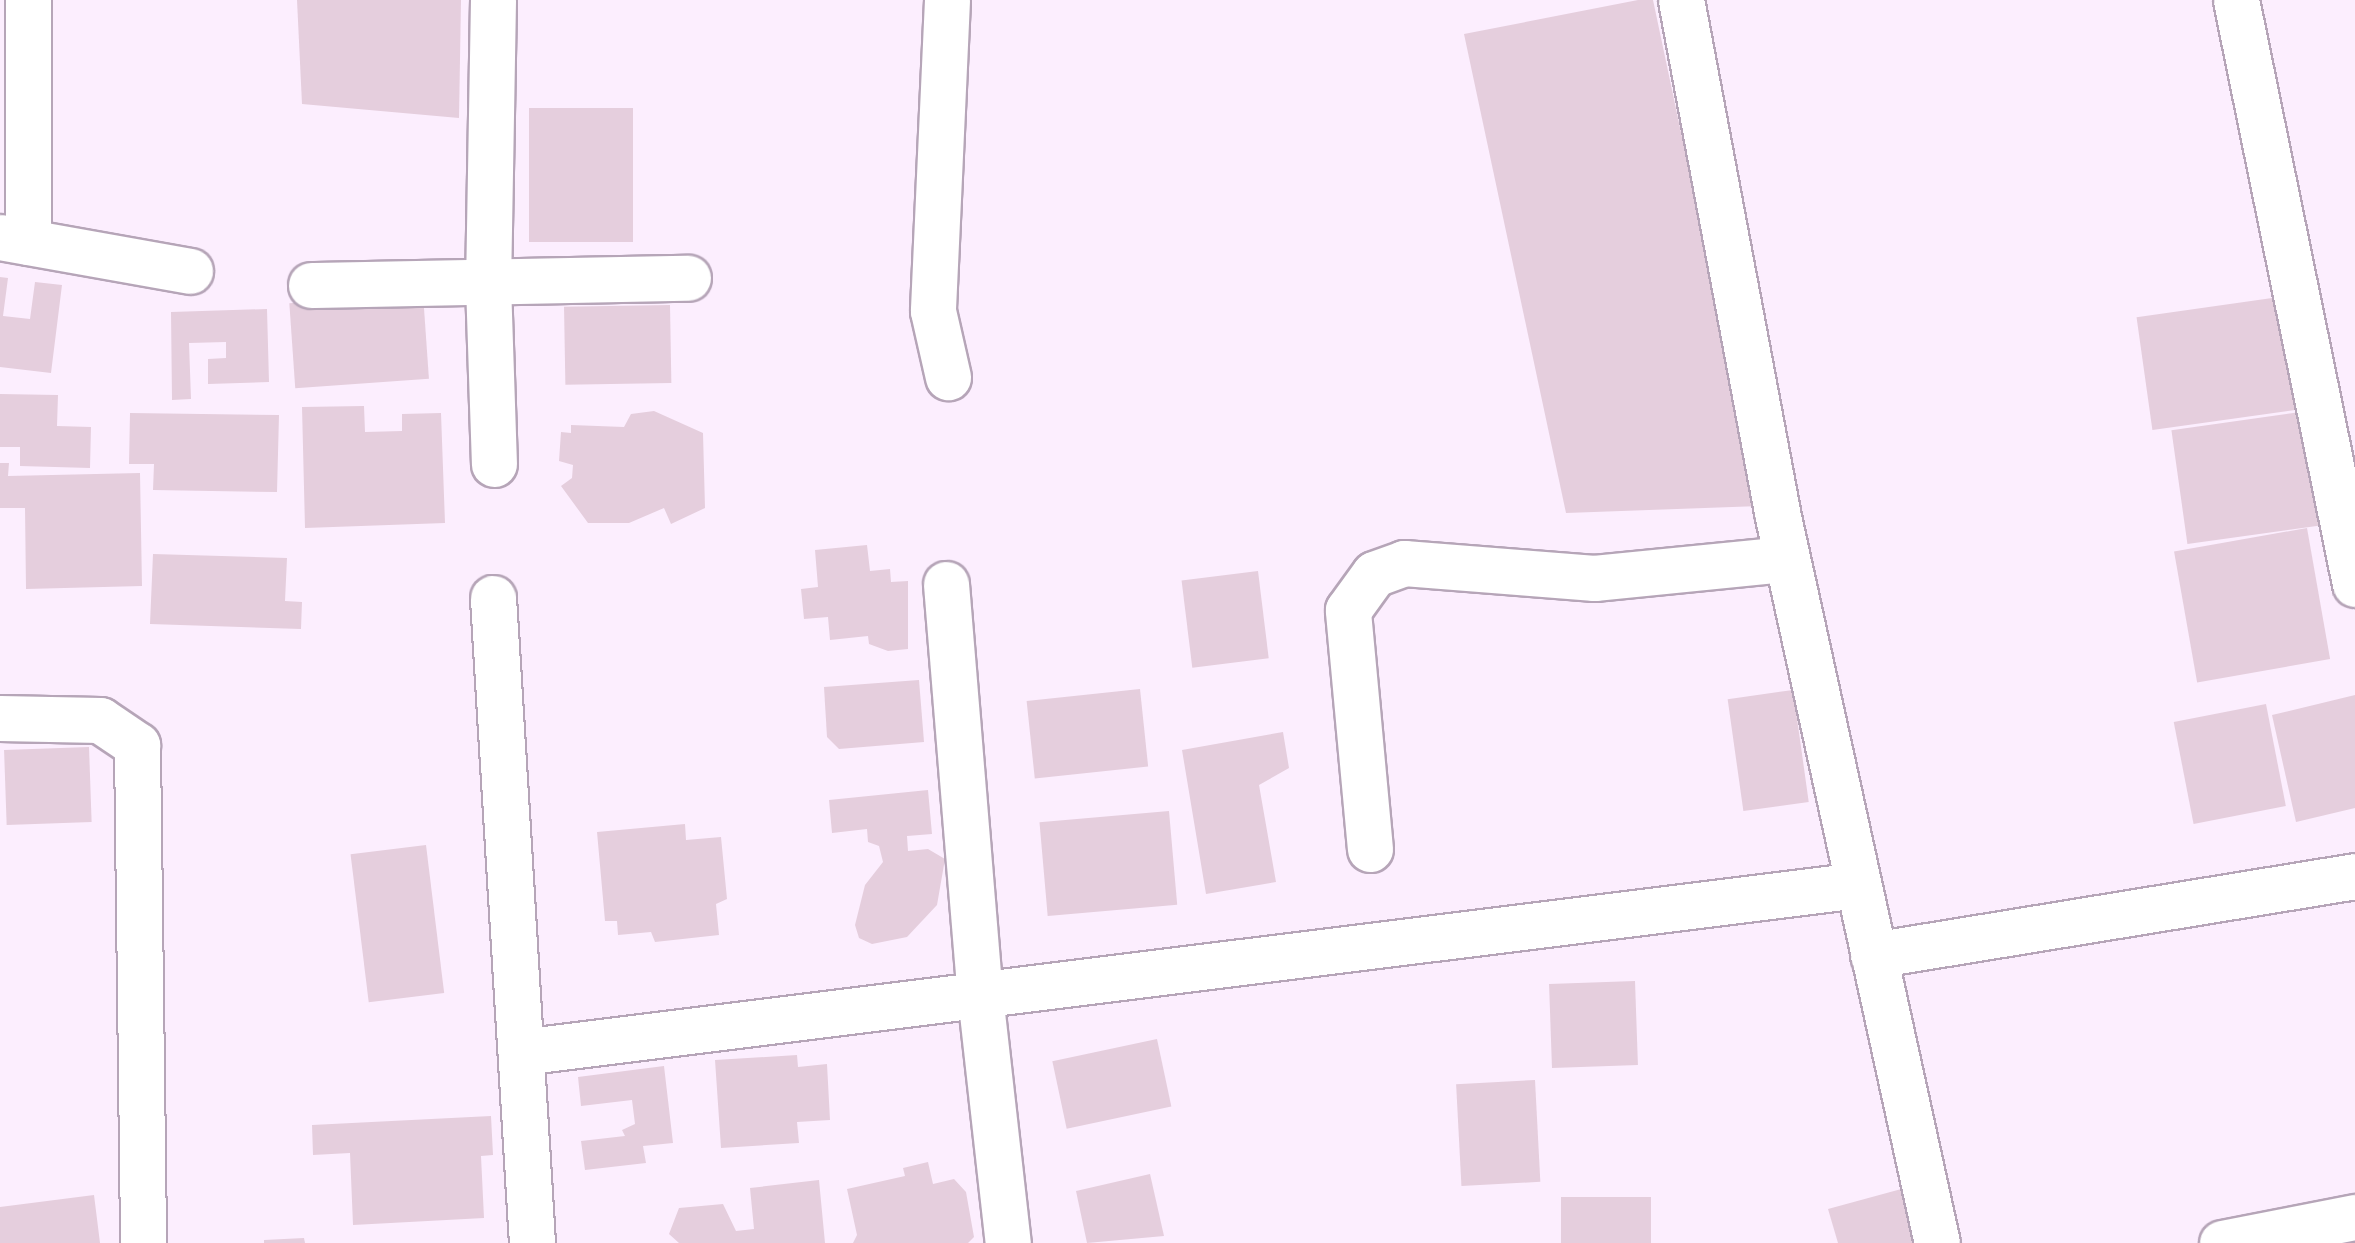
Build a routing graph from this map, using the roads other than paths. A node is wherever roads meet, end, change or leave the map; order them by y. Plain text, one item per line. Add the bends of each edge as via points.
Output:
1 (28, 0) edge
2 (493, 0) edge
3 (946, 0) edge
4 (1682, 0) edge
5 (2236, 0) edge
6 (14, 240) edge
7 (190, 271) dead end
8 (688, 278) dead end
9 (488, 284) junction
10 (311, 285) dead end
11 (948, 377) dead end
12 (494, 464) dead end
13 (1786, 559) junction
14 (946, 584) dead end
15 (2355, 584) edge
16 (493, 598) dead end
17 (0, 718) edge
18 (1370, 849) dead end
19 (2355, 876) edge
20 (1858, 885) junction
21 (1873, 956) junction
22 (980, 996) junction
23 (521, 1052) junction
24 (2355, 1218) edge
25 (143, 1243) edge
26 (532, 1243) edge
27 (1008, 1243) edge
28 (1937, 1243) edge
29 (2222, 1243) edge

1 - 6 street
2 - 9 street
3 - 11 street via 934,311
4 - 13 street
5 - 15 street
6 - 7 street
8 - 9 street
9 - 10 street
9 - 12 street
13 - 18 street via 1594,578 1404,563 1374,574 1348,610
13 - 20 street
14 - 22 street
16 - 23 street
17 - 25 street via 100,720 137,745
19 - 21 street
20 - 21 street
20 - 22 street
21 - 28 street
22 - 23 street
22 - 27 street
23 - 26 street
24 - 29 street

